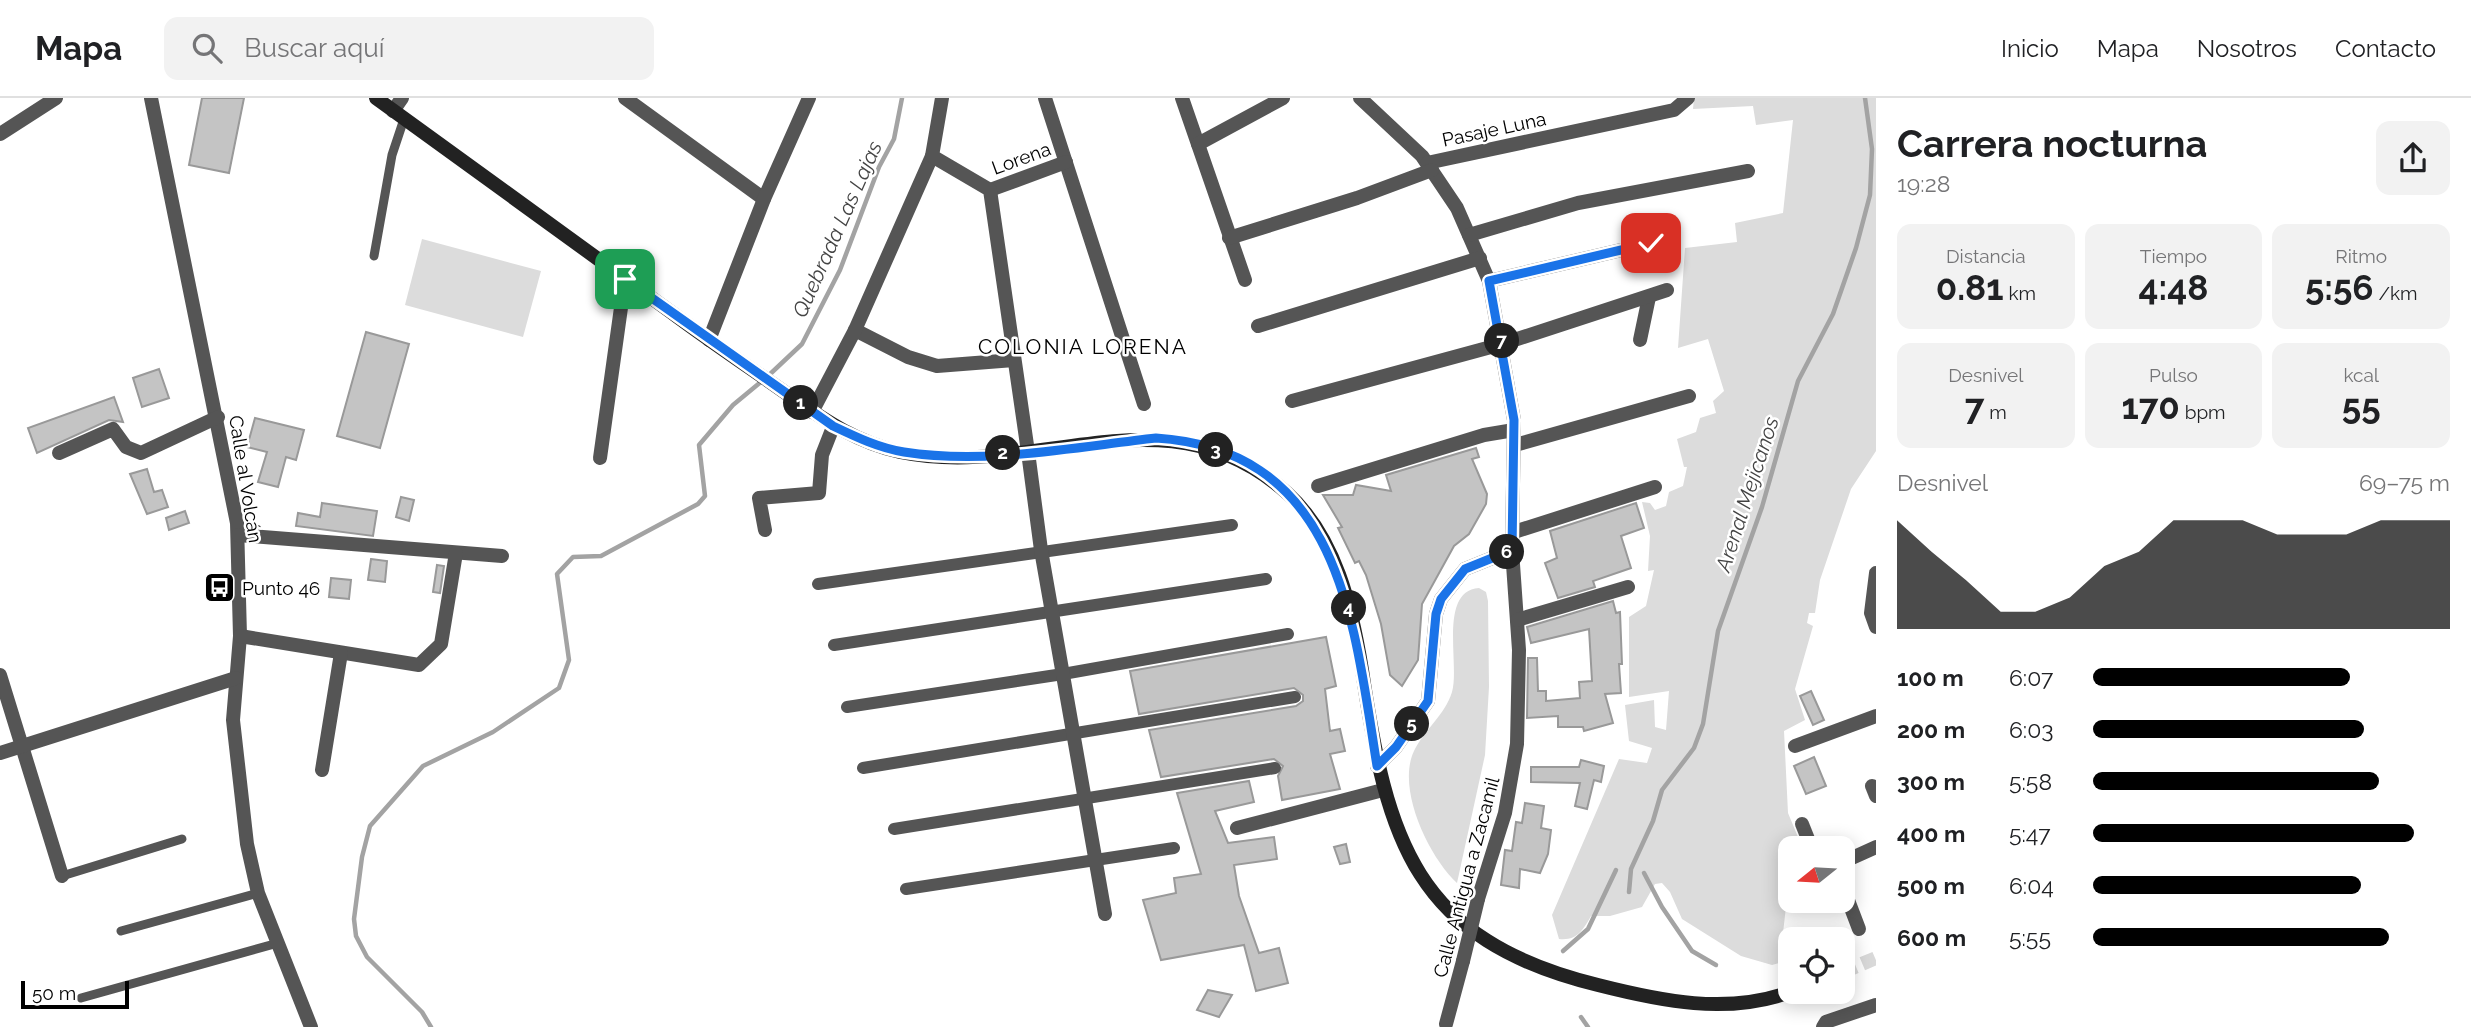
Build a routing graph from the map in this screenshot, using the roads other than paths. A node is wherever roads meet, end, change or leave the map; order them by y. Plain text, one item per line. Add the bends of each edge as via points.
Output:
1 (56, 98) edge
2 (151, 98) edge
3 (376, 98) edge
4 (402, 98) edge
5 (625, 98) edge
6 (809, 98) edge
7 (942, 98) edge
8 (1045, 98) edge
9 (1182, 98) edge
10 (1283, 98) edge
11 (1360, 98) edge
12 (1688, 98) edge
13 (399, 115) junction
14 (0, 134) edge
15 (1198, 144) junction
16 (932, 156) junction
17 (1066, 162) junction
18 (1429, 166) junction
19 (1748, 171) dead end
20 (990, 190) junction
21 (764, 200) junction
22 (1469, 235) junction
23 (1229, 238) junction
24 (1651, 243) dead end
25 (374, 256) dead end
26 (1480, 258) junction
27 (625, 279) junction
28 (1245, 280) dead end
29 (1489, 281) junction
30 (1667, 290) dead end
31 (1649, 297) junction
32 (1258, 326) dead end
33 (855, 330) junction
34 (709, 340) junction
35 (1640, 340) dead end
36 (1502, 344) junction
37 (1014, 360) junction
38 (1689, 396) dead end
39 (1292, 401) dead end
40 (1144, 404) dead end
41 (811, 412) junction
42 (218, 417) junction
43 (833, 426) junction
44 (1515, 438) junction
45 (1028, 452) junction
46 (60, 453) dead end
47 (600, 458) dead end
48 (1318, 486) dead end
49 (1656, 487) dead end
50 (1232, 525) dead end
51 (765, 530) dead end
52 (1514, 532) junction
53 (238, 535) junction
54 (1512, 550) junction
55 (1041, 551) junction
56 (456, 553) junction
57 (502, 556) dead end
58 (1876, 573) edge
59 (1266, 579) dead end
60 (818, 584) dead end
61 (1628, 587) dead end
62 (1052, 612) junction
63 (1517, 620) junction
64 (1876, 626) edge
65 (1288, 634) dead end
66 (240, 636) junction
67 (834, 645) dead end
68 (341, 653) junction
69 (1063, 674) junction
70 (0, 675) edge
71 (236, 678) junction
72 (1295, 697) dead end
73 (847, 707) dead end
74 (1876, 716) edge
75 (1073, 733) junction
76 (1795, 746) dead end
77 (23, 747) junction
78 (0, 753) edge
79 (1377, 766) junction
80 (863, 768) dead end
81 (1275, 768) dead end
82 (322, 770) dead end
83 (1383, 790) junction
84 (1085, 799) junction
85 (1802, 824) dead end
86 (1237, 828) dead end
87 (894, 829) dead end
88 (1807, 836) edge
89 (182, 839) dead end
90 (1876, 847) edge
91 (1174, 848) dead end
92 (1855, 857) edge
93 (1096, 860) junction
94 (62, 876) joint
95 (906, 890) dead end
96 (258, 894) junction
97 (1105, 914) dead end
98 (1853, 914) edge
99 (1859, 929) dead end
100 (121, 931) dead end
101 (278, 943) junction
102 (1778, 995) edge
103 (81, 998) dead end
104 (1876, 1005) edge
105 (1445, 1026) edge
106 (311, 1027) edge
107 (1823, 1027) edge

1 - 14 street
2 - 42 street, Calle al Volcán
3 - 13 main road
4 - 13 street
5 - 21 street
6 - 21 street
7 - 16 street
8 - 17 street
9 - 15 street
10 - 15 street
11 - 18 street, Calle Antigua a Zacamil
12 - 18 street, Pasaje Luna via 1674,110
13 - 25 lane
13 - 27 main road
15 - 23 street
16 - 20 street
16 - 33 street
17 - 20 street, Lorena
17 - 40 street
18 - 22 street, Calle Antigua a Zacamil
18 - 23 street, Pasaje Luna via 1357,198
19 - 22 street via 1578,203
20 - 37 street
21 - 34 street
22 - 26 street, Calle Antigua a Zacamil
23 - 28 street
24 - 29 street
26 - 29 street, Calle Antigua a Zacamil
26 - 32 street
27 - 34 main road
27 - 47 street
29 - 36 street, Calle Antigua a Zacamil
30 - 31 street
31 - 35 street
31 - 36 street
33 - 37 street via 937,366
33 - 41 street
34 - 41 main road
36 - 39 street
36 - 44 street, Calle Antigua a Zacamil
37 - 45 street
38 - 44 street
41 - 43 main road
42 - 46 street via 141,453 126,447 113,429
42 - 53 street, Calle al Volcán
43 - 45 main road via 901,452 944,457
43 - 51 street via 822,455 819,493 759,498
44 - 48 street via 1484,435
44 - 52 street, Calle Antigua a Zacamil
45 - 55 street
45 - 79 main road via 1176,439 1236,457 1290,496 1329,550 1344,589 1356,633
49 - 52 street
50 - 55 street
52 - 54 street, Calle Antigua a Zacamil
53 - 56 street
53 - 66 street, Calle al Volcán
54 - 63 street, Calle Antigua a Zacamil
54 - 79 street via 1465,569 1441,599 1428,701
55 - 60 street
55 - 62 street
56 - 57 street
56 - 68 street via 440,644 419,664
58 - 64 street via 1871,613
59 - 62 street
61 - 63 street
62 - 67 street
62 - 69 street
63 - 105 street, Calle Antigua a Zacamil, bridge via 1518,720 1513,779
65 - 69 street
66 - 68 street
66 - 71 street, Calle al Volcán
68 - 82 street
69 - 73 street
69 - 75 street
70 - 77 street
71 - 77 street
71 - 96 street, Calle al Volcán via 234,733
72 - 75 street
74 - 76 street
75 - 80 street
75 - 84 street
77 - 78 street
77 - 94 street
79 - 83 main road
81 - 84 street
83 - 86 street
83 - 102 main road via 1409,856 1433,892 1458,922 1517,960 1598,985 1697,1004 1751,1002
84 - 87 street
84 - 93 street
85 - 88 street
89 - 94 lane
90 - 92 street
91 - 93 street
93 - 95 street
93 - 97 street
96 - 100 lane
96 - 101 street, Calle al Volcán
98 - 99 street
101 - 103 lane
101 - 106 street, Calle al Volcán
104 - 107 street

